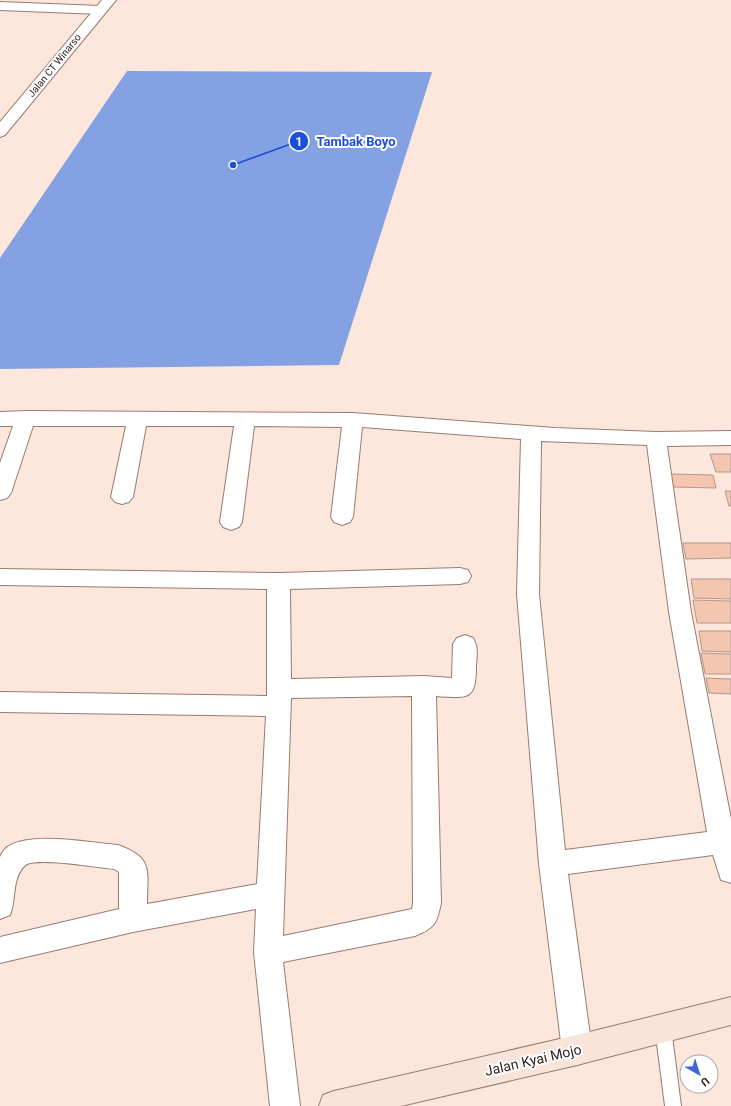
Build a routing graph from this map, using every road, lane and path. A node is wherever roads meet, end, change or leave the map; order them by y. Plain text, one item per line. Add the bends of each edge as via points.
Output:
1 (105, 5) edge
2 (0, 6) edge
3 (0, 132) edge
4 (26, 418) junction
5 (0, 419) edge
6 (138, 420) junction
7 (245, 420) junction
8 (353, 420) junction
9 (531, 434) junction
10 (731, 438) edge
11 (656, 439) junction
12 (0, 493) edge
13 (122, 497) dead end
14 (342, 517) dead end
15 (231, 522) dead end
16 (460, 576) dead end
17 (0, 577) edge
18 (279, 581) junction
19 (465, 644) dead end
20 (424, 686) junction
21 (279, 697) junction
22 (0, 702) edge
23 (726, 842) edge
24 (554, 864) junction
25 (731, 871) edge
26 (270, 894) junction
27 (0, 906) edge
28 (133, 919) junction
29 (0, 950) edge
30 (268, 952) junction
31 (731, 1011) edge
32 (663, 1028) junction
33 (577, 1050) junction
34 (285, 1106) edge
35 (334, 1106) edge
36 (673, 1106) edge

1 - 2 street
1 - 3 street, Jalan CT Winarso
4 - 5 street
4 - 6 street
4 - 12 street
6 - 7 street
6 - 13 street
7 - 8 street
7 - 15 street
8 - 9 street
8 - 14 street
9 - 11 street
9 - 24 street via 528,594
10 - 11 street
11 - 23 street via 680,612
16 - 18 street
17 - 18 street
18 - 21 street
19 - 20 street via 464,685 456,688
20 - 21 street
20 - 30 street via 427,903 424,917 415,923
21 - 22 street
21 - 26 street
23 - 24 street
23 - 25 street
24 - 33 street
26 - 28 street
26 - 30 street
27 - 28 street via 3,877 14,858 22,853 40,850 118,857 133,866
28 - 29 street
30 - 34 street
31 - 32 main road, Jalan Kyai Mojo
32 - 33 main road, Jalan Kyai Mojo
32 - 36 lane
33 - 35 main road, Jalan Kyai Mojo

